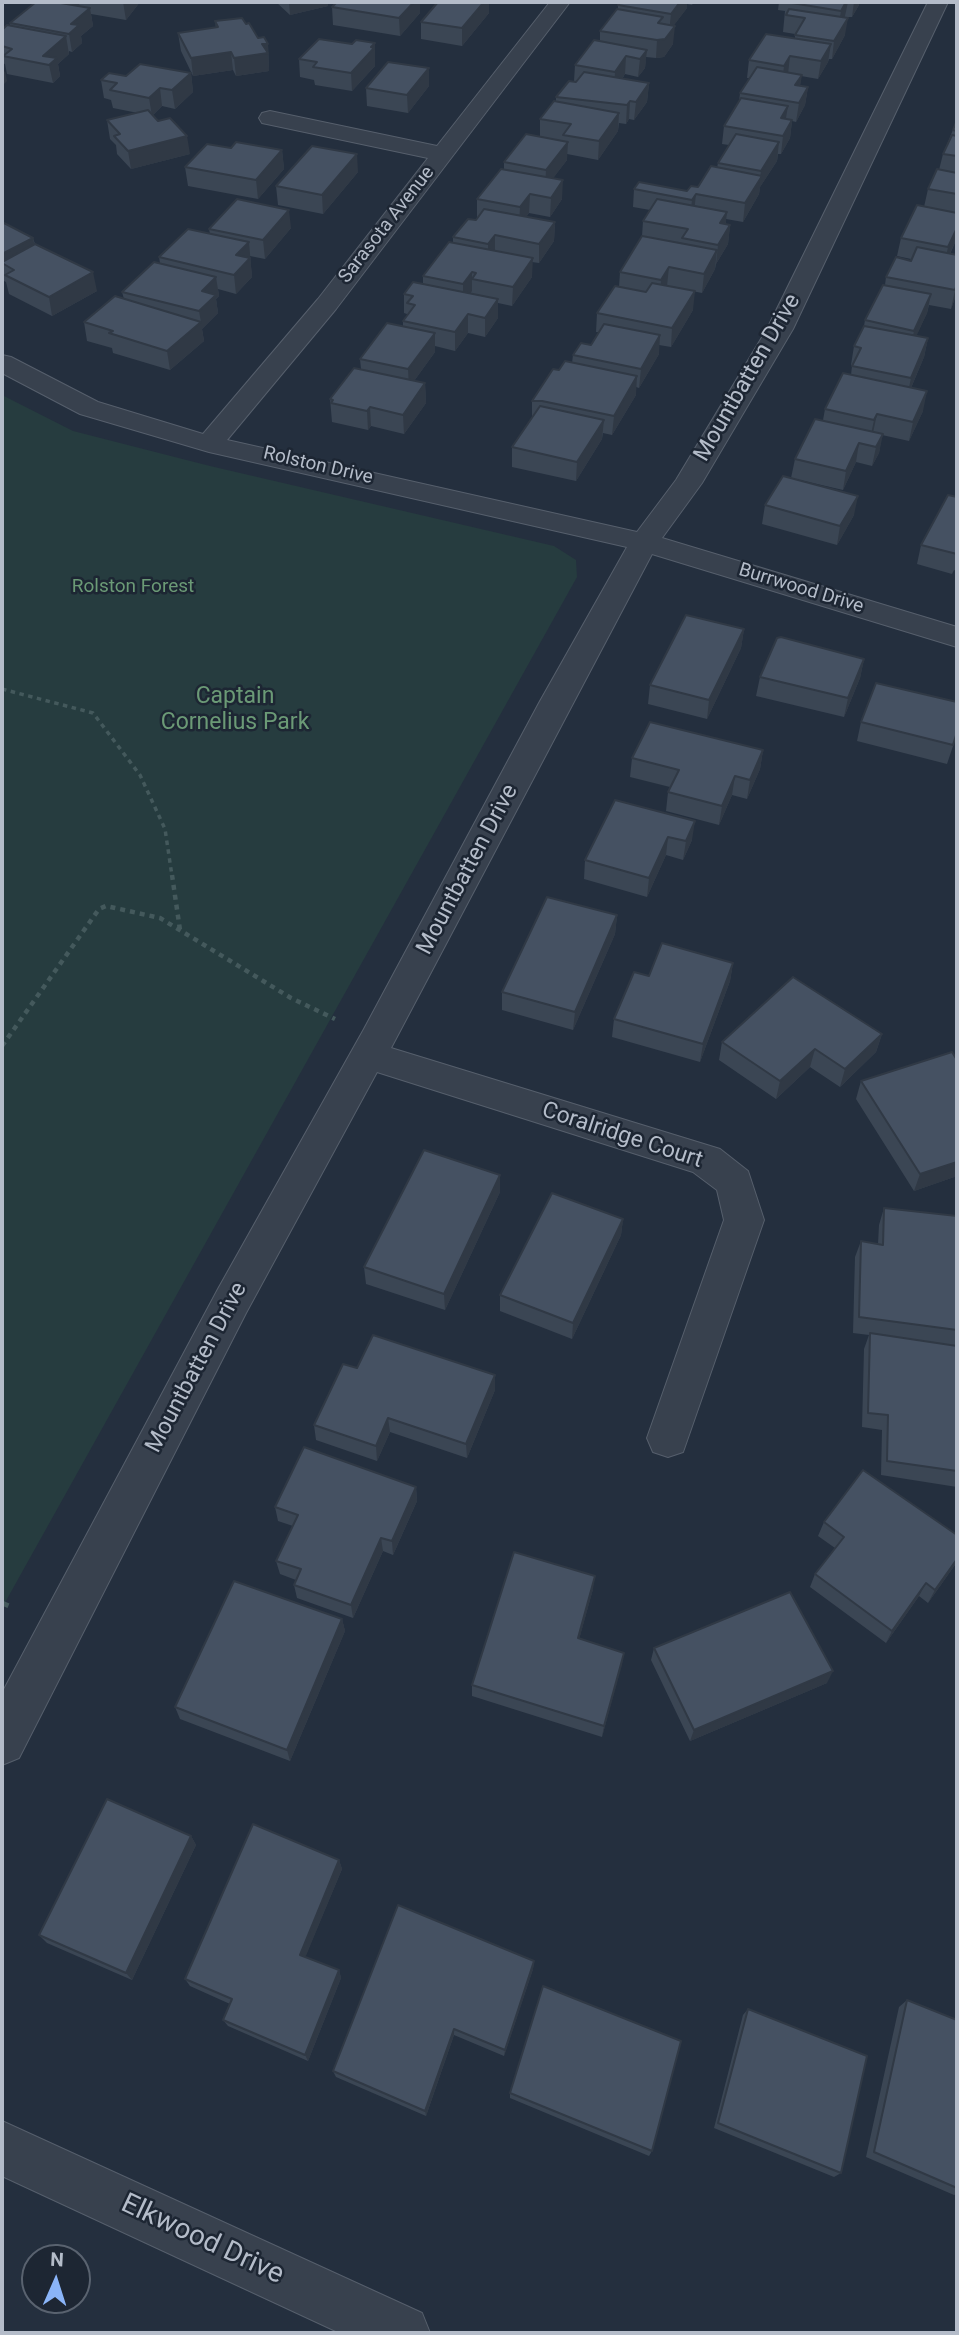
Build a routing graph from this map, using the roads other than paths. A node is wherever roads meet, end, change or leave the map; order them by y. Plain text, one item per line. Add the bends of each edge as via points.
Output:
1 (560, 2) edge
2 (938, 2) edge
3 (270, 118) dead end
4 (442, 154) junction
5 (2, 363) edge
6 (209, 443) junction
7 (644, 542) junction
8 (957, 637) edge
9 (372, 1047) junction
10 (668, 1438) dead end
11 (2, 1741) edge
12 (2, 2148) edge
13 (402, 2333) edge

1 - 4 street, Sarasota Avenue
2 - 7 street, Mountbatten Drive via 779,329 688,483
3 - 4 street
4 - 6 street, Sarasota Avenue via 327,304
5 - 6 street, Rolston Drive via 89,408
6 - 7 street, Rolston Drive
7 - 8 street, Burrwood Drive
7 - 9 street, Mountbatten Drive
9 - 10 street, Coralridge Court via 706,1160 734,1182 744,1220
9 - 11 street, Mountbatten Drive via 232,1301
12 - 13 street, Elkwood Drive

